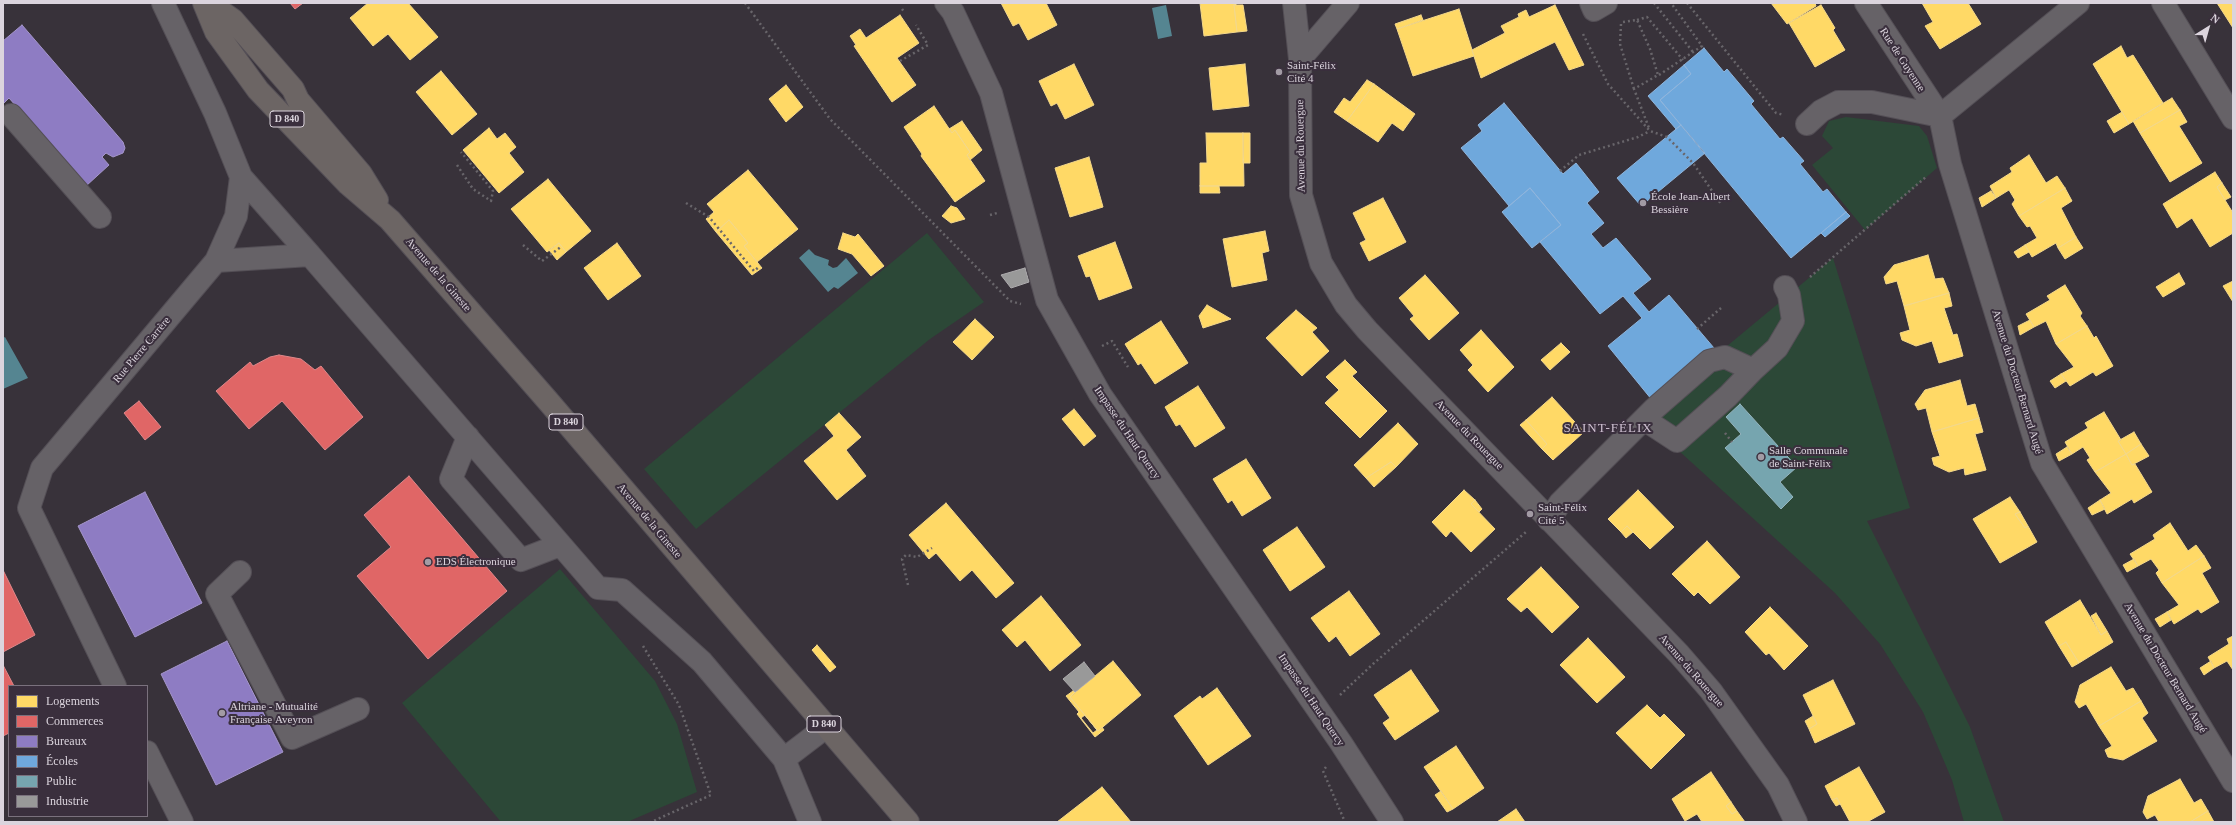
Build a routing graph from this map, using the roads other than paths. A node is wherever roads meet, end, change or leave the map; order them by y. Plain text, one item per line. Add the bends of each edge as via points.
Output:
1 (163, 3) edge
2 (204, 3) edge
3 (209, 3) edge
4 (946, 3) edge
5 (1294, 3) edge
6 (1348, 3) edge
7 (1591, 3) edge
8 (1606, 3) edge
9 (1866, 3) edge
10 (2078, 3) edge
11 (2163, 3) edge
12 (1300, 59) junction
13 (11, 115) dead end
14 (1940, 116) junction
15 (2233, 118) edge
16 (1807, 124) road end
17 (241, 177) junction
18 (100, 217) dead end
19 (390, 220) junction
20 (310, 255) junction
21 (216, 261) junction
22 (1787, 291) road end
23 (1753, 370) junction
24 (1645, 420) junction
25 (468, 437) junction
26 (1549, 520) junction
27 (560, 545) junction
28 (240, 572) dead end
29 (115, 685) edge
30 (358, 709) dead end
31 (826, 727) junction
32 (148, 754) edge
33 (784, 759) junction
34 (2233, 781) edge
35 (182, 822) edge
36 (810, 822) edge
37 (908, 822) edge
38 (1392, 822) edge
39 (1796, 822) edge

1 - 17 street, Rue Pierre Carrère via 215,112
2 - 19 main road, Avenue de la Gineste / D 840 via 216,32 258,90 348,184
3 - 19 main road, Avenue de la Gineste / D 840 via 233,20 293,89 298,100 361,174
4 - 38 street, Impasse du Haut Quercy via 953,12 991,94 1047,300 1100,394
5 - 12 street, Avenue du Rouergue
6 - 12 street
7 - 8 street via 1594,10
9 - 14 street, Rue de Guyenne
10 - 14 street
11 - 15 street
12 - 26 street, Avenue du Rouergue via 1300,194 1322,263 1346,305 1367,330
13 - 18 street
14 - 16 street via 1872,102 1838,102 1821,111
14 - 34 street, Avenue du Docteur Bernard Augé via 1950,164 2042,463
17 - 20 street
17 - 21 street, Rue Pierre Carrère via 236,216
19 - 31 main road, Avenue de la Gineste / D 840
20 - 21 street
20 - 25 street
21 - 29 street, Rue Pierre Carrère via 42,468 29,508
22 - 23 street via 1793,321 1777,348
23 - 24 street via 1725,357 1709,361
23 - 24 street via 1677,441
24 - 26 street via 1560,503
25 - 27 street
25 - 27 street via 451,479 521,560
26 - 39 street, Avenue du Rouergue via 1679,654 1711,691 1778,785
27 - 33 street via 598,588 622,590 702,662
28 - 30 street via 217,594 292,738
31 - 33 street
31 - 37 main road, Avenue de la Gineste / D 840
32 - 35 street
33 - 36 street

